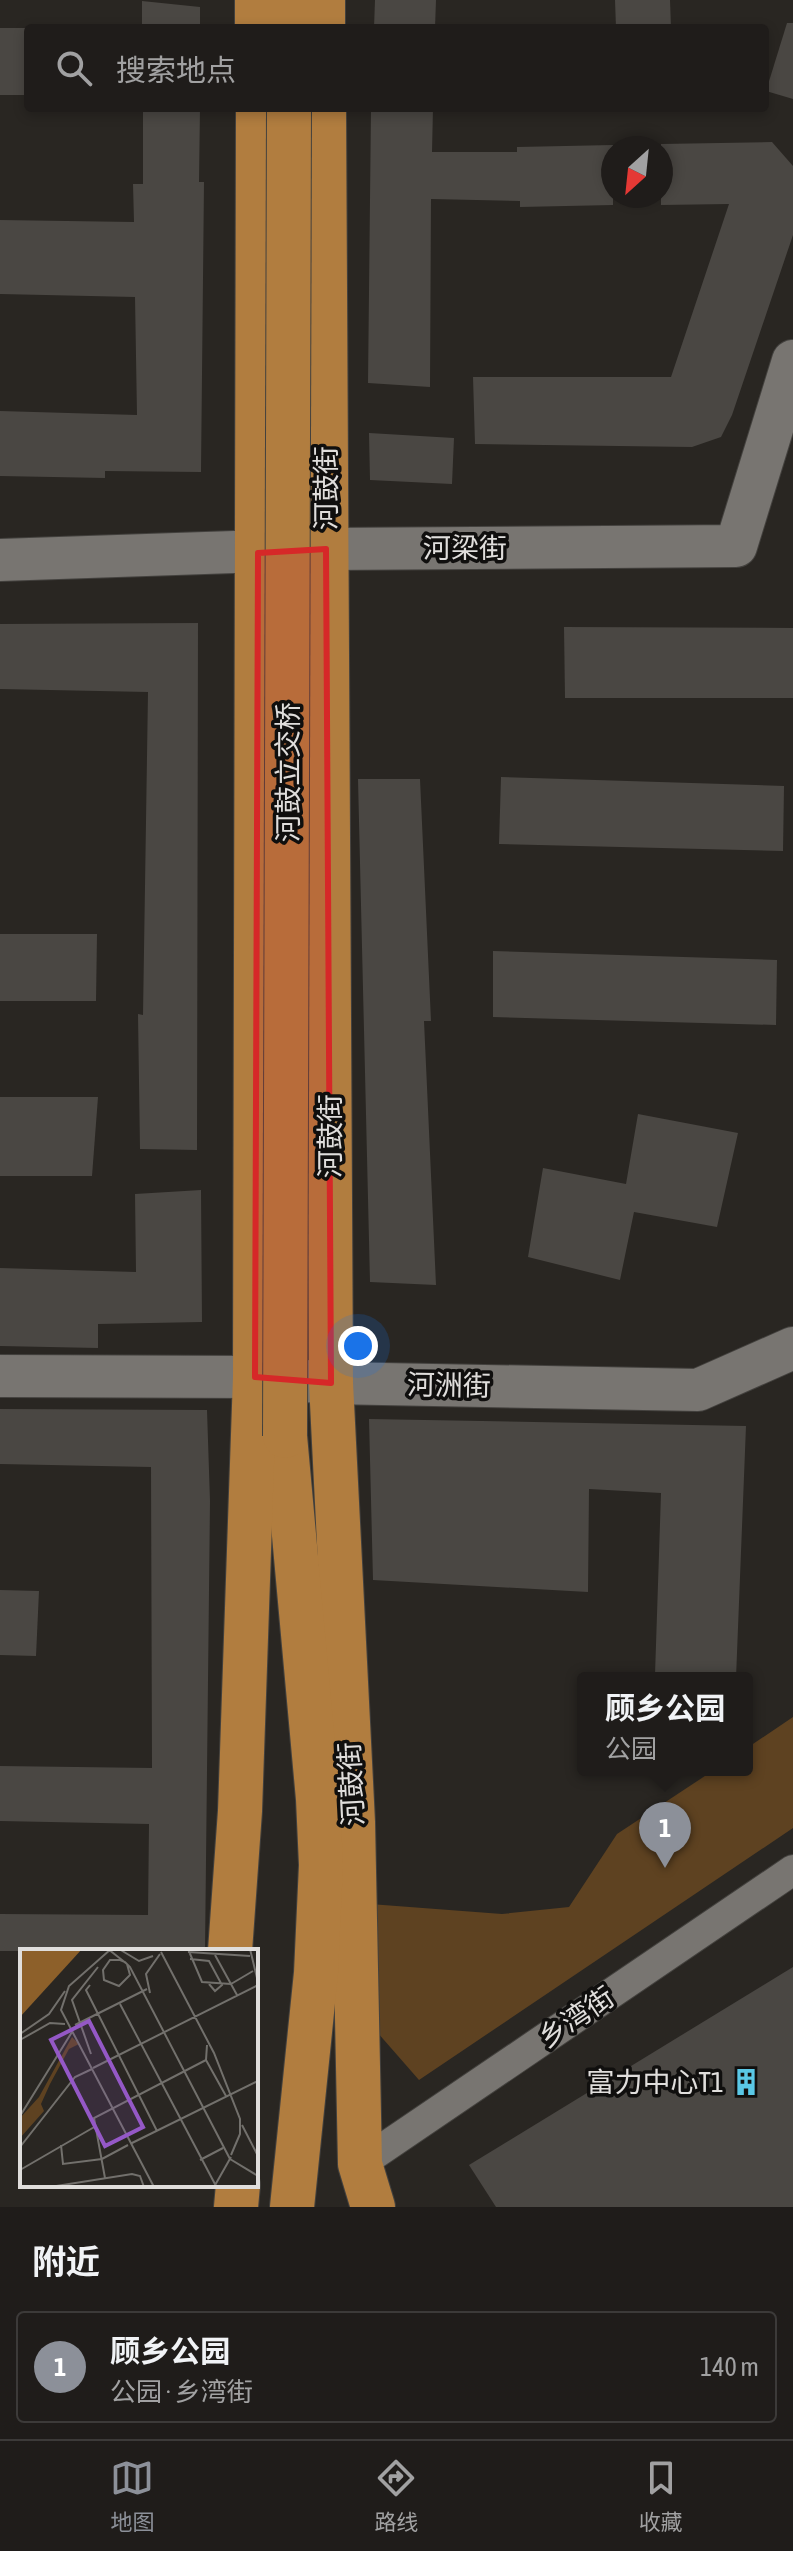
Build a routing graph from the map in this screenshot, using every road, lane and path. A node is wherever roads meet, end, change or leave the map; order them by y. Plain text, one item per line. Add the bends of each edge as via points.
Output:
1 (257, 0) edge
2 (289, 0) edge
3 (323, 0) edge
4 (257, 24) edge
5 (289, 24) edge
6 (323, 24) edge
7 (258, 112) edge
8 (289, 112) edge
9 (324, 112) edge
10 (793, 361) edge
11 (786, 407) edge
12 (326, 549) junction
13 (258, 553) junction
14 (0, 560) edge
15 (793, 1348) edge
16 (0, 1376) edge
17 (255, 1377) junction
18 (331, 1383) junction
19 (285, 1436) junction
20 (793, 1870) edge
21 (230, 1949) edge
22 (257, 1949) edge
23 (360, 2164) junction
24 (214, 2187) edge
25 (238, 2187) edge
26 (212, 2207) edge
27 (236, 2207) edge
28 (292, 2207) edge
29 (373, 2207) edge

1 - 4 highway
2 - 5 highway
3 - 6 highway
7 - 13 highway
8 - 19 highway, 河鼓立交桥, bridge
9 - 12 highway, 河鼓街
10 - 11 street, 河梁街
11 - 12 street, 河梁街 via 736,546
12 - 13 street, 河梁街
12 - 18 highway, 河鼓街
13 - 14 street, 河梁街
13 - 17 highway
15 - 18 street, 河洲街 via 698,1390
16 - 17 street, 河洲街
17 - 18 street, 河洲街
17 - 21 highway
18 - 23 highway, 河鼓街 via 353,1822
19 - 22 highway
19 - 28 highway via 321,1865 316,1973
20 - 23 street, 乡湾街
23 - 29 highway, 河鼓街
24 - 26 highway
25 - 27 highway

